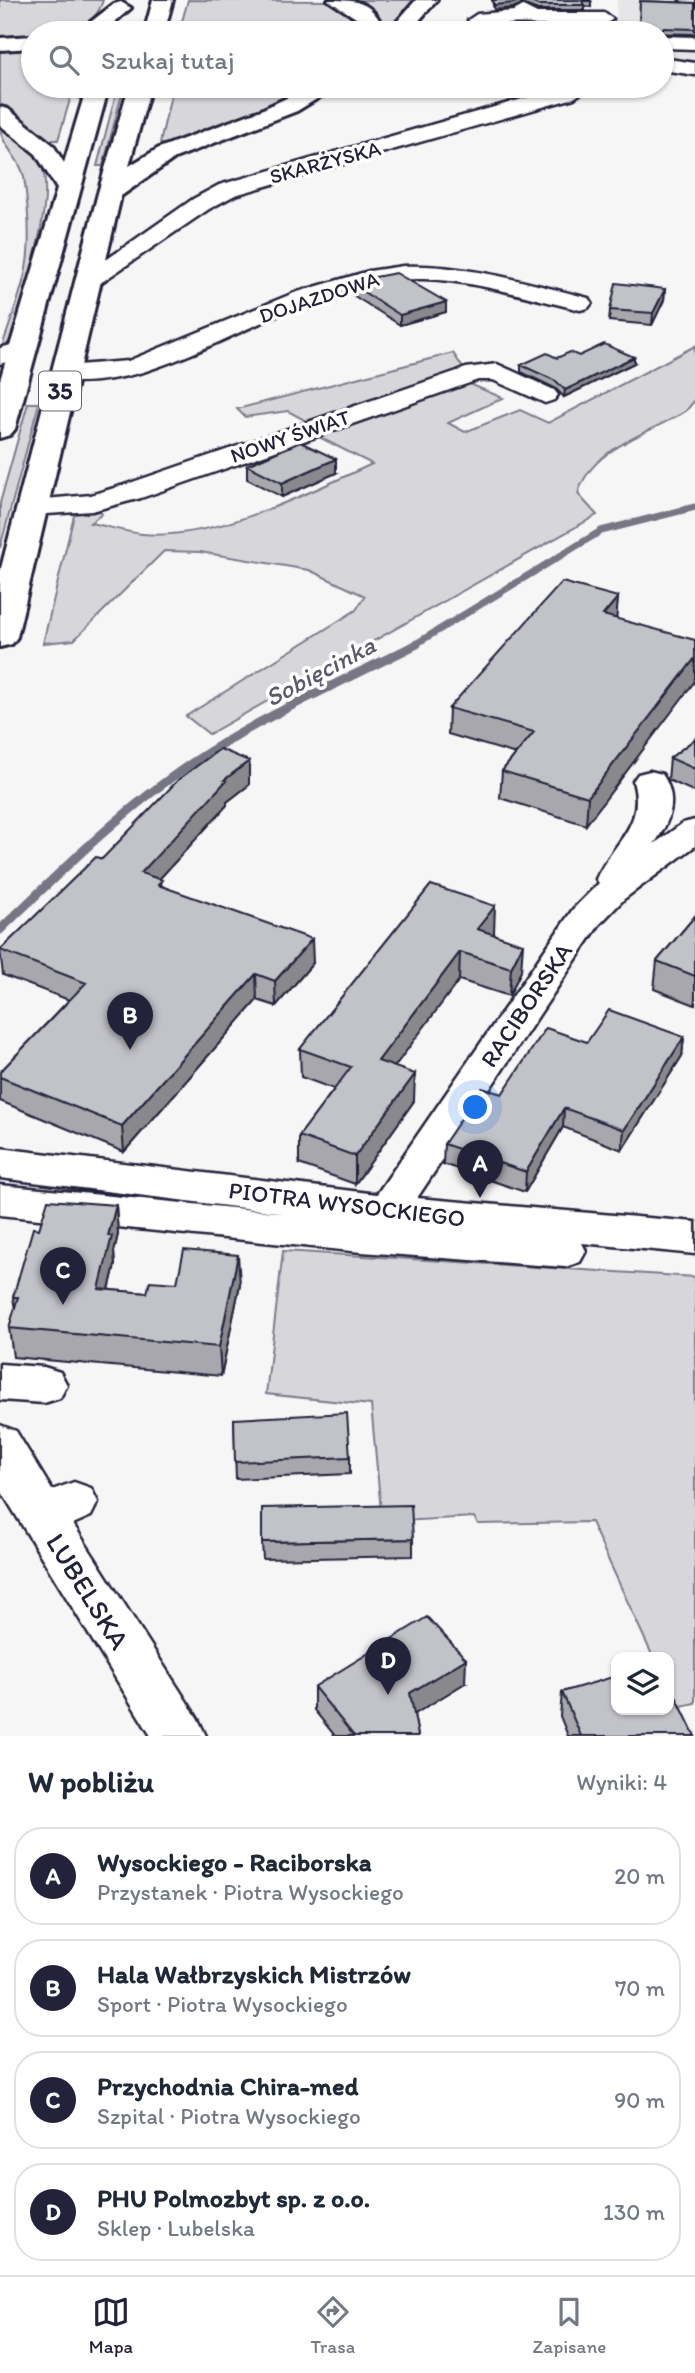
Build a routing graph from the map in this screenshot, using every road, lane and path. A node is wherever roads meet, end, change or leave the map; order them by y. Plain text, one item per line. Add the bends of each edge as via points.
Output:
1 (338, 0) edge
2 (427, 0) edge
3 (689, 0) edge
4 (695, 2) edge
5 (123, 4) edge
6 (162, 4) edge
7 (605, 17) edge
8 (477, 20) dead end
9 (104, 21) edge
10 (118, 21) edge
11 (167, 21) edge
12 (370, 21) edge
13 (408, 21) edge
14 (674, 42) edge
15 (21, 43) edge
16 (695, 43) edge
17 (0, 44) edge
18 (674, 52) edge
19 (695, 54) edge
20 (674, 66) edge
21 (695, 69) edge
22 (674, 75) edge
23 (695, 79) edge
24 (95, 98) edge
25 (137, 98) edge
26 (303, 98) edge
27 (553, 98) edge
28 (0, 114) edge
29 (70, 181) junction
30 (113, 184) junction
31 (88, 281) junction
32 (580, 303) dead end
33 (12, 352) edge
34 (65, 374) junction
35 (7, 383) edge
36 (545, 396) dead end
37 (0, 429) edge
38 (32, 508) junction
39 (0, 637) edge
40 (650, 781) dead end
41 (695, 830) edge
42 (611, 891) junction
43 (0, 1163) edge
44 (0, 1200) edge
45 (389, 1225) junction
46 (695, 1238) edge
47 (695, 1261) edge
48 (0, 1382) edge
49 (44, 1385) dead end
50 (0, 1444) edge
51 (180, 1736) edge

1 - 12 main road via 356,6
2 - 13 main road
3 - 4 street
5 - 9 main road
5 - 10 main road
6 - 11 main road
7 - 8 street via 524,13
14 - 16 street
15 - 17 main road
18 - 19 street
20 - 21 street
22 - 23 street
24 - 29 main road, 35
25 - 30 main road, 35
26 - 30 main road via 168,152
27 - 31 street, SKARŻYSKA via 227,190
28 - 29 main road via 45,150
29 - 30 main road
29 - 33 main road, 35
30 - 31 main road, 35
31 - 34 main road, 35
32 - 34 street, DOJAZDOWA via 440,275 400,273 362,279 282,306 143,365
33 - 35 main road, 35
34 - 38 main road, 35
35 - 37 main road, 35
36 - 38 street, NOWY ŚWIAT via 497,372 475,373 131,492 93,503
38 - 39 main road, 35
40 - 42 street via 657,795 649,828 618,869
41 - 42 street, RACIBORSKA
42 - 45 street, RACIBORSKA via 570,940 395,1199
43 - 45 street, PIOTRA WYSOCKIEGO
44 - 45 street, PIOTRA WYSOCKIEGO
45 - 46 street, PIOTRA WYSOCKIEGO
45 - 47 street, PIOTRA WYSOCKIEGO
48 - 49 street
50 - 51 street, LUBELSKA via 58,1509

